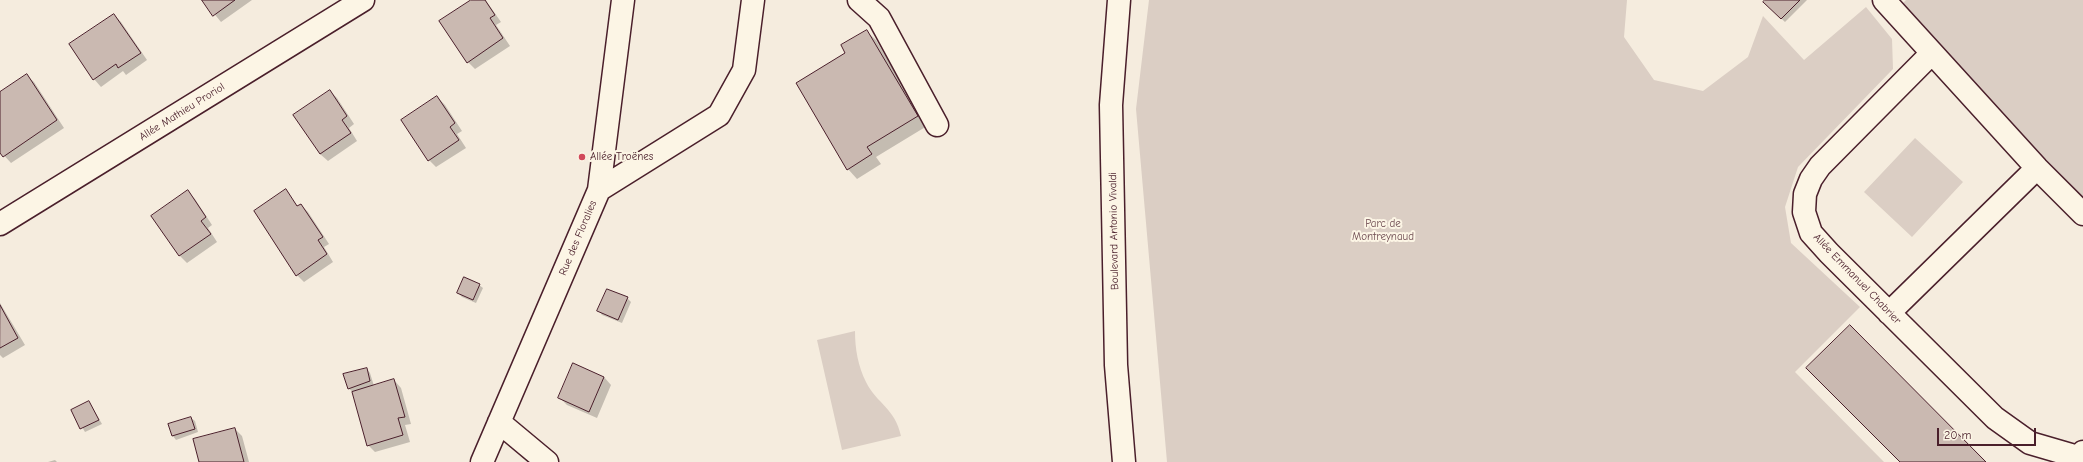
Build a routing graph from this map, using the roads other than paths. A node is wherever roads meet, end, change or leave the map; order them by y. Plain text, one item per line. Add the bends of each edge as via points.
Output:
1 (363, 0) edge
2 (623, 0) edge
3 (753, 0) edge
4 (859, 0) edge
5 (1119, 0) edge
6 (1884, 0) edge
7 (1932, 53) junction
8 (937, 125) dead end
9 (2037, 168) junction
10 (599, 190) junction
11 (2083, 214) edge
12 (0, 224) edge
13 (1889, 313) junction
14 (499, 422) junction
15 (2083, 452) edge
16 (482, 462) edge
17 (547, 462) edge
18 (1124, 462) edge

1 - 12 street, Allée Mathieu Proriol
2 - 10 street, Rue des Floralies
3 - 10 street via 744,70 719,115
4 - 8 street via 878,18
5 - 18 street, Boulevard Antonio Vivaldi via 1111,105 1116,365
6 - 7 street
7 - 9 street
7 - 13 street, Allée Emmanuel Chabrier via 1820,166 1805,194 1804,212 1811,233
9 - 11 street
9 - 13 street
10 - 14 street, Rue des Floralies
13 - 15 street, Allée Emmanuel Chabrier via 1995,418 2030,444 2078,457
14 - 16 street, Rue des Floralies
14 - 17 street

